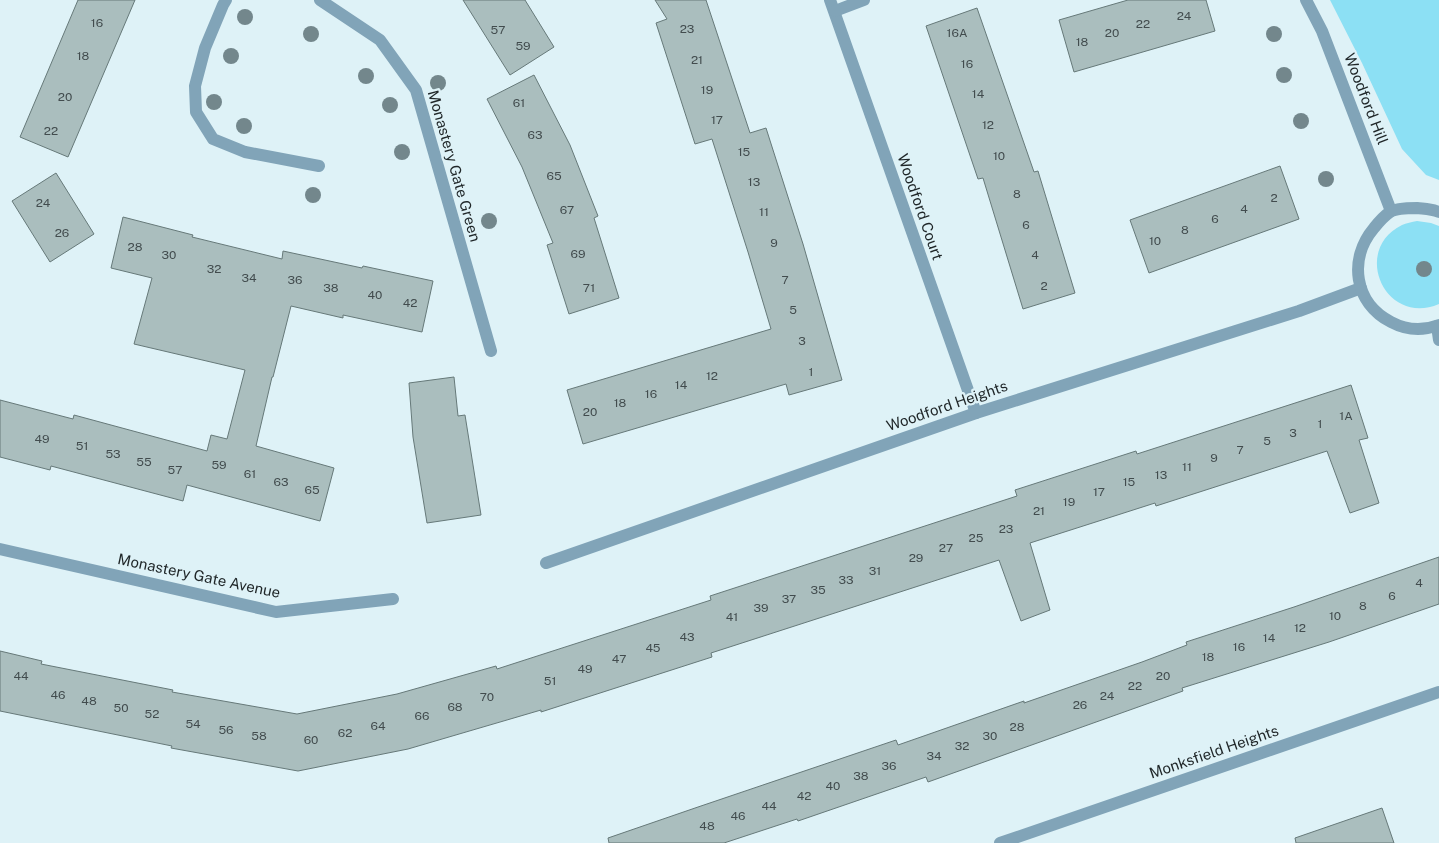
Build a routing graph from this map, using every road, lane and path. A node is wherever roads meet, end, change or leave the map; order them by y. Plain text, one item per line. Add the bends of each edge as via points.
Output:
1 (226, 0) edge
2 (320, 0) edge
3 (864, 0) edge
4 (1306, 0) edge
5 (832, 6) edge
6 (319, 166) dead end
7 (1391, 211) junction
8 (1439, 212) edge
9 (1361, 288) junction
10 (1438, 326) edge
11 (1439, 340) edge
12 (491, 351) dead end
13 (976, 413) junction
14 (0, 549) edge
15 (546, 563) dead end
16 (393, 599) dead end
17 (1439, 692) edge
18 (1000, 843) edge

1 - 6 street via 205,48 194,86 196,112 213,139 245,152
2 - 12 street, Monastery Gate Green via 380,40 416,90
3 - 5 street, Woodford Court
4 - 7 street, Woodford Hill via 1322,31
5 - 13 street, Woodford Court
7 - 8 street via 1412,208
7 - 9 street via 1366,237 1359,253
9 - 10 street via 1383,318 1400,327
9 - 13 street, Woodford Heights via 1300,311
10 - 11 street
13 - 15 street, Woodford Heights
14 - 16 street, Monastery Gate Avenue via 276,612
17 - 18 street, Monksfield Heights

